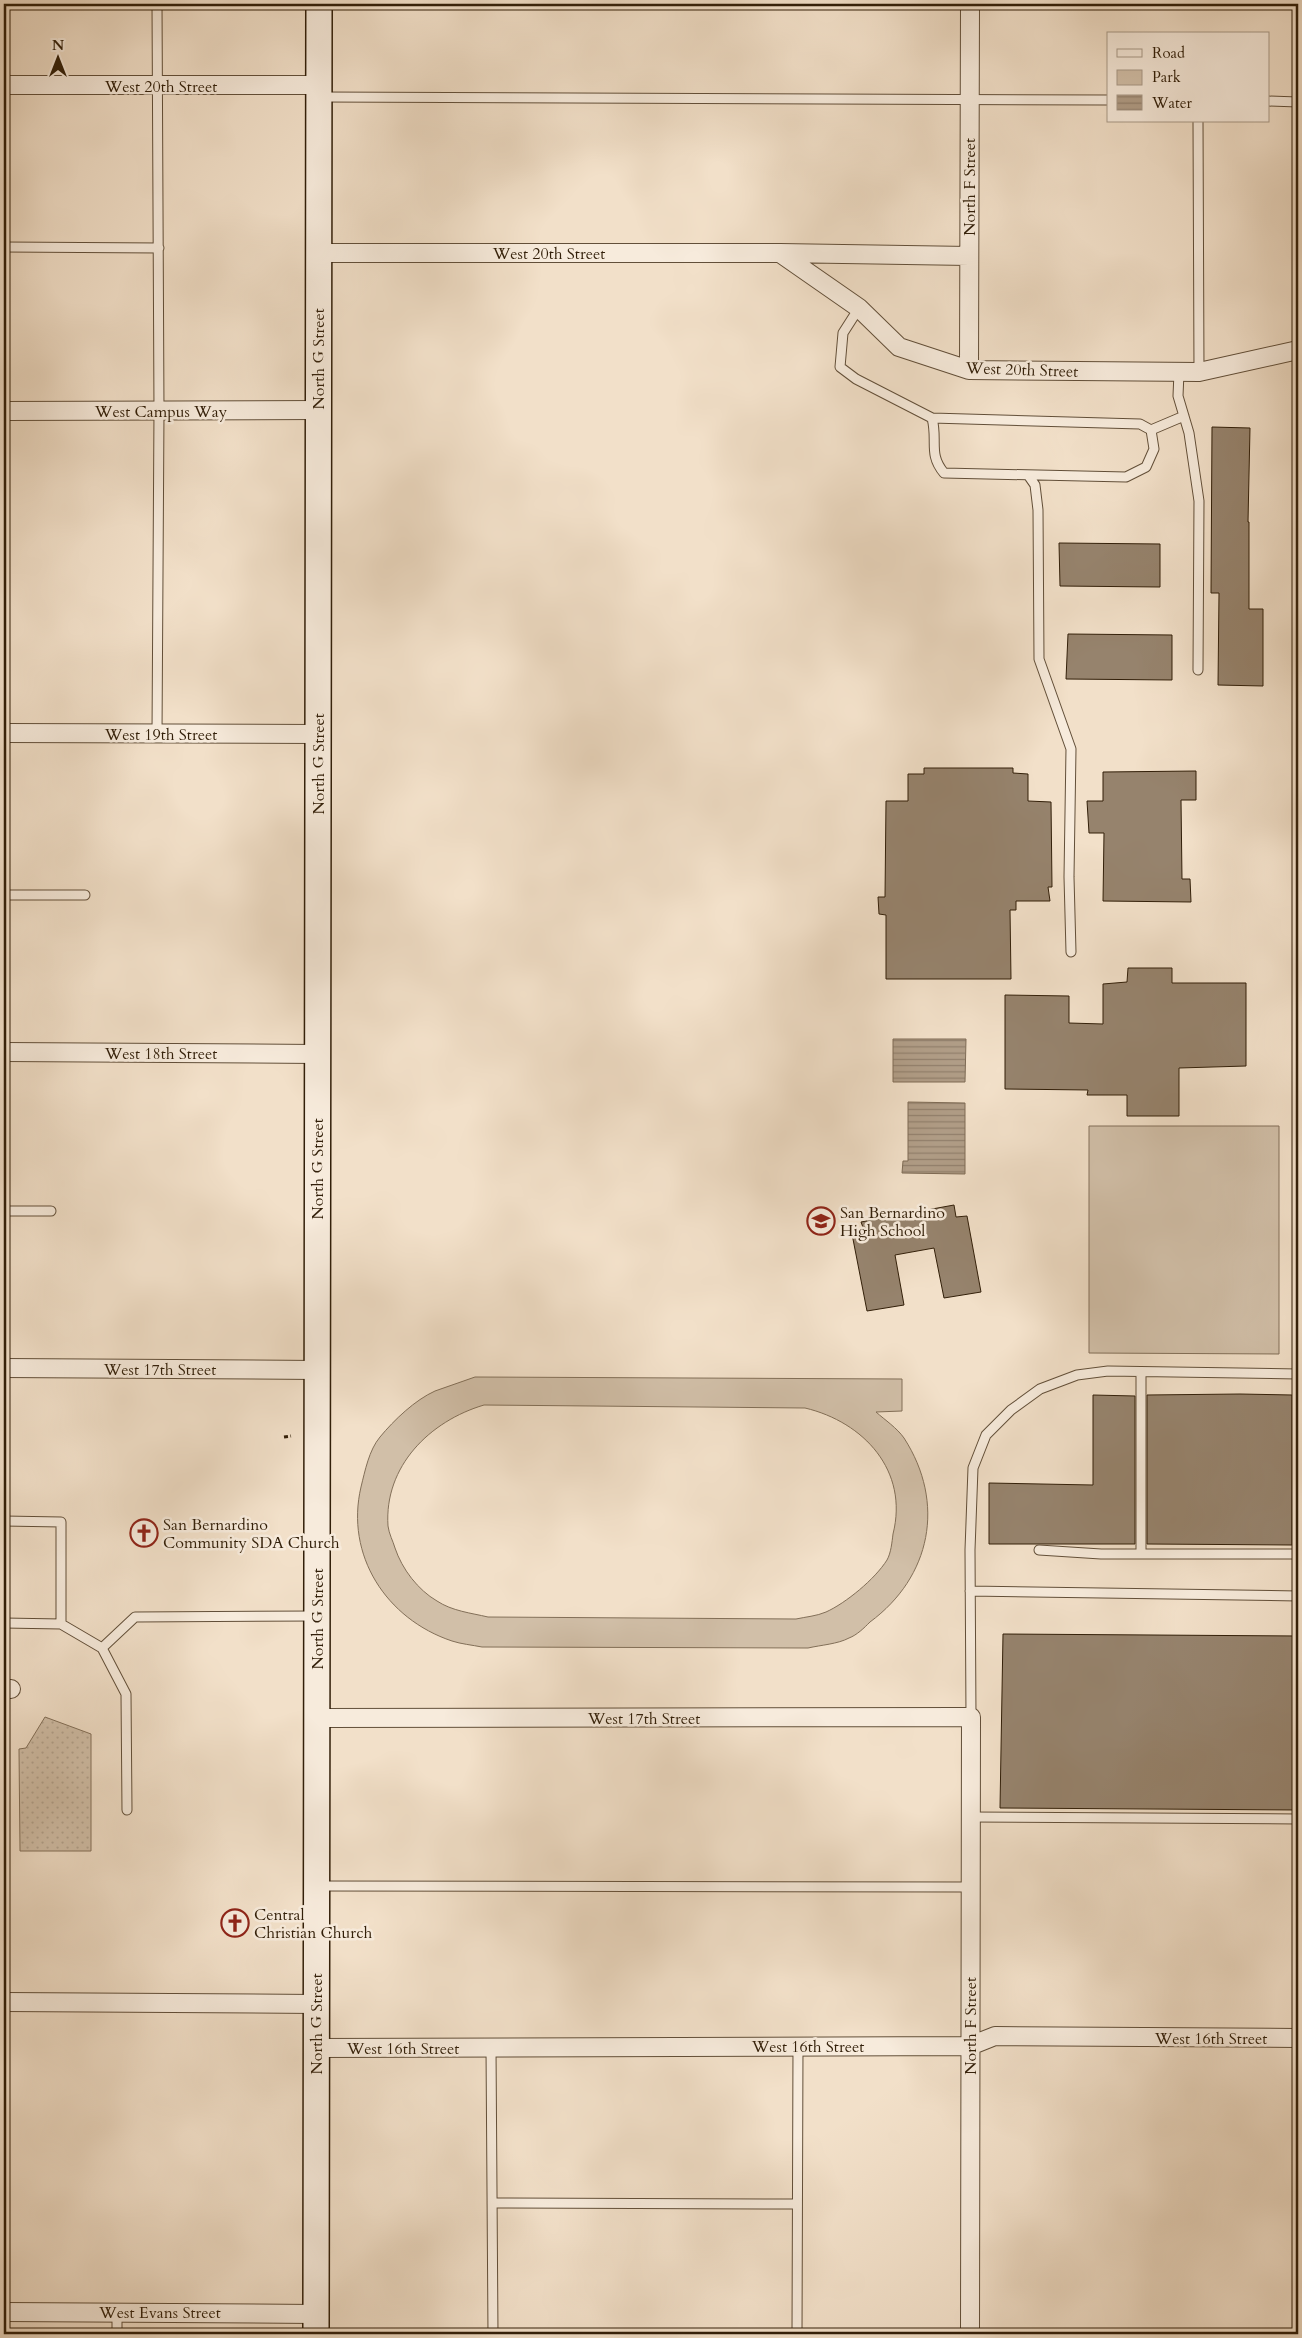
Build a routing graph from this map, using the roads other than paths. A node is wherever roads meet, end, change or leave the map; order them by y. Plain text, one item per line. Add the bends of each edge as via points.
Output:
1 (158, 4) edge
2 (319, 4) edge
3 (970, 4) edge
4 (4, 85) edge
5 (158, 86) junction
6 (319, 91) junction
7 (970, 99) junction
8 (1107, 100) edge
9 (1270, 101) edge
10 (1298, 102) edge
11 (1198, 122) edge
12 (4, 247) edge
13 (159, 248) junction
14 (318, 253) junction
15 (780, 253) junction
16 (969, 256) junction
17 (858, 308) junction
18 (1298, 350) edge
19 (969, 370) junction
20 (1178, 372) junction
21 (1199, 372) junction
22 (318, 410) junction
23 (4, 411) edge
24 (159, 411) junction
25 (1184, 416) junction
26 (932, 418) junction
27 (1151, 430) junction
28 (1028, 475) junction
29 (1198, 670) dead end
30 (4, 733) edge
31 (157, 734) junction
32 (318, 734) junction
33 (4, 895) edge
34 (85, 896) dead end
35 (1071, 952) dead end
36 (4, 1052) edge
37 (317, 1054) junction
38 (4, 1211) edge
39 (50, 1211) dead end
40 (4, 1368) edge
41 (317, 1370) junction
42 (1141, 1372) junction
43 (1298, 1374) edge
44 (4, 1521) edge
45 (1039, 1550) dead end
46 (1141, 1553) junction
47 (1298, 1554) edge
48 (970, 1591) junction
49 (1298, 1596) edge
50 (317, 1616) junction
51 (4, 1623) edge
52 (61, 1624) junction
53 (102, 1648) junction
54 (971, 1717) junction
55 (316, 1718) junction
56 (127, 1810) dead end
57 (970, 1817) junction
58 (1298, 1819) edge
59 (316, 1886) junction
60 (970, 1887) junction
61 (4, 2002) edge
62 (316, 2004) junction
63 (1298, 2038) edge
64 (798, 2046) junction
65 (970, 2046) junction
66 (316, 2048) junction
67 (491, 2048) junction
68 (492, 2204) junction
69 (797, 2204) junction
70 (4, 2312) edge
71 (117, 2312) junction
72 (316, 2324) edge
73 (118, 2334) edge
74 (493, 2334) edge
75 (796, 2334) edge
76 (970, 2334) edge

1 - 5 lane
2 - 6 street, North G Street
3 - 7 street, North F Street
4 - 5 street, West 20th Street
5 - 6 street, West 20th Street
5 - 13 lane
6 - 7 lane
6 - 14 street, North G Street
7 - 8 lane
7 - 16 street, North F Street
9 - 10 lane
11 - 21 lane
12 - 13 lane
13 - 24 lane
14 - 15 street, West 20th Street
14 - 22 street, North G Street
15 - 16 street, West 20th Street
15 - 17 street, West 20th Street
16 - 19 street, North F Street
17 - 19 street, West 20th Street via 899,347
17 - 26 lane via 843,333 840,368
18 - 21 street, West 20th Street
19 - 20 street, West 20th Street
20 - 21 street, West 20th Street
20 - 25 lane via 1178,396
22 - 24 street, West Campus Way
22 - 32 street, North G Street
23 - 24 street, West Campus Way
24 - 31 lane
25 - 27 lane
25 - 29 lane via 1199,501
26 - 27 lane via 1140,424
26 - 28 lane via 935,462 944,474
27 - 28 lane via 1154,449 1146,467 1126,477
28 - 35 lane via 1035,485 1038,510 1039,659 1071,749
30 - 31 street, West 19th Street
31 - 32 street, West 19th Street
32 - 37 street, North G Street
33 - 34 lane
36 - 37 street, West 18th Street
37 - 41 street, North G Street
38 - 39 lane
40 - 41 street, West 17th Street
41 - 50 street, North G Street
42 - 43 lane
42 - 46 lane
42 - 48 lane via 1077,1375 1040,1389 1011,1410 986,1435 973,1468
44 - 52 lane via 61,1522
45 - 46 lane
46 - 47 lane
48 - 49 lane
48 - 54 lane
50 - 53 lane via 135,1617
50 - 55 street, North G Street
51 - 52 lane
52 - 53 lane
53 - 56 lane via 126,1694
54 - 55 street, West 17th Street
54 - 57 street, North F Street
55 - 59 street, North G Street
57 - 58 lane
57 - 60 street, North F Street
59 - 60 lane
59 - 62 street, North G Street
60 - 65 street, North F Street
61 - 62 street
62 - 66 street, North G Street
63 - 65 street, West 16th Street via 996,2036
64 - 65 street, West 16th Street
64 - 67 street, West 16th Street
64 - 69 lane
65 - 76 street, North F Street
66 - 67 street, West 16th Street
66 - 72 street, North G Street
67 - 68 lane
68 - 69 lane
68 - 74 lane
69 - 75 lane
70 - 71 street, West Evans Street
71 - 72 street, West Evans Street
71 - 73 lane

